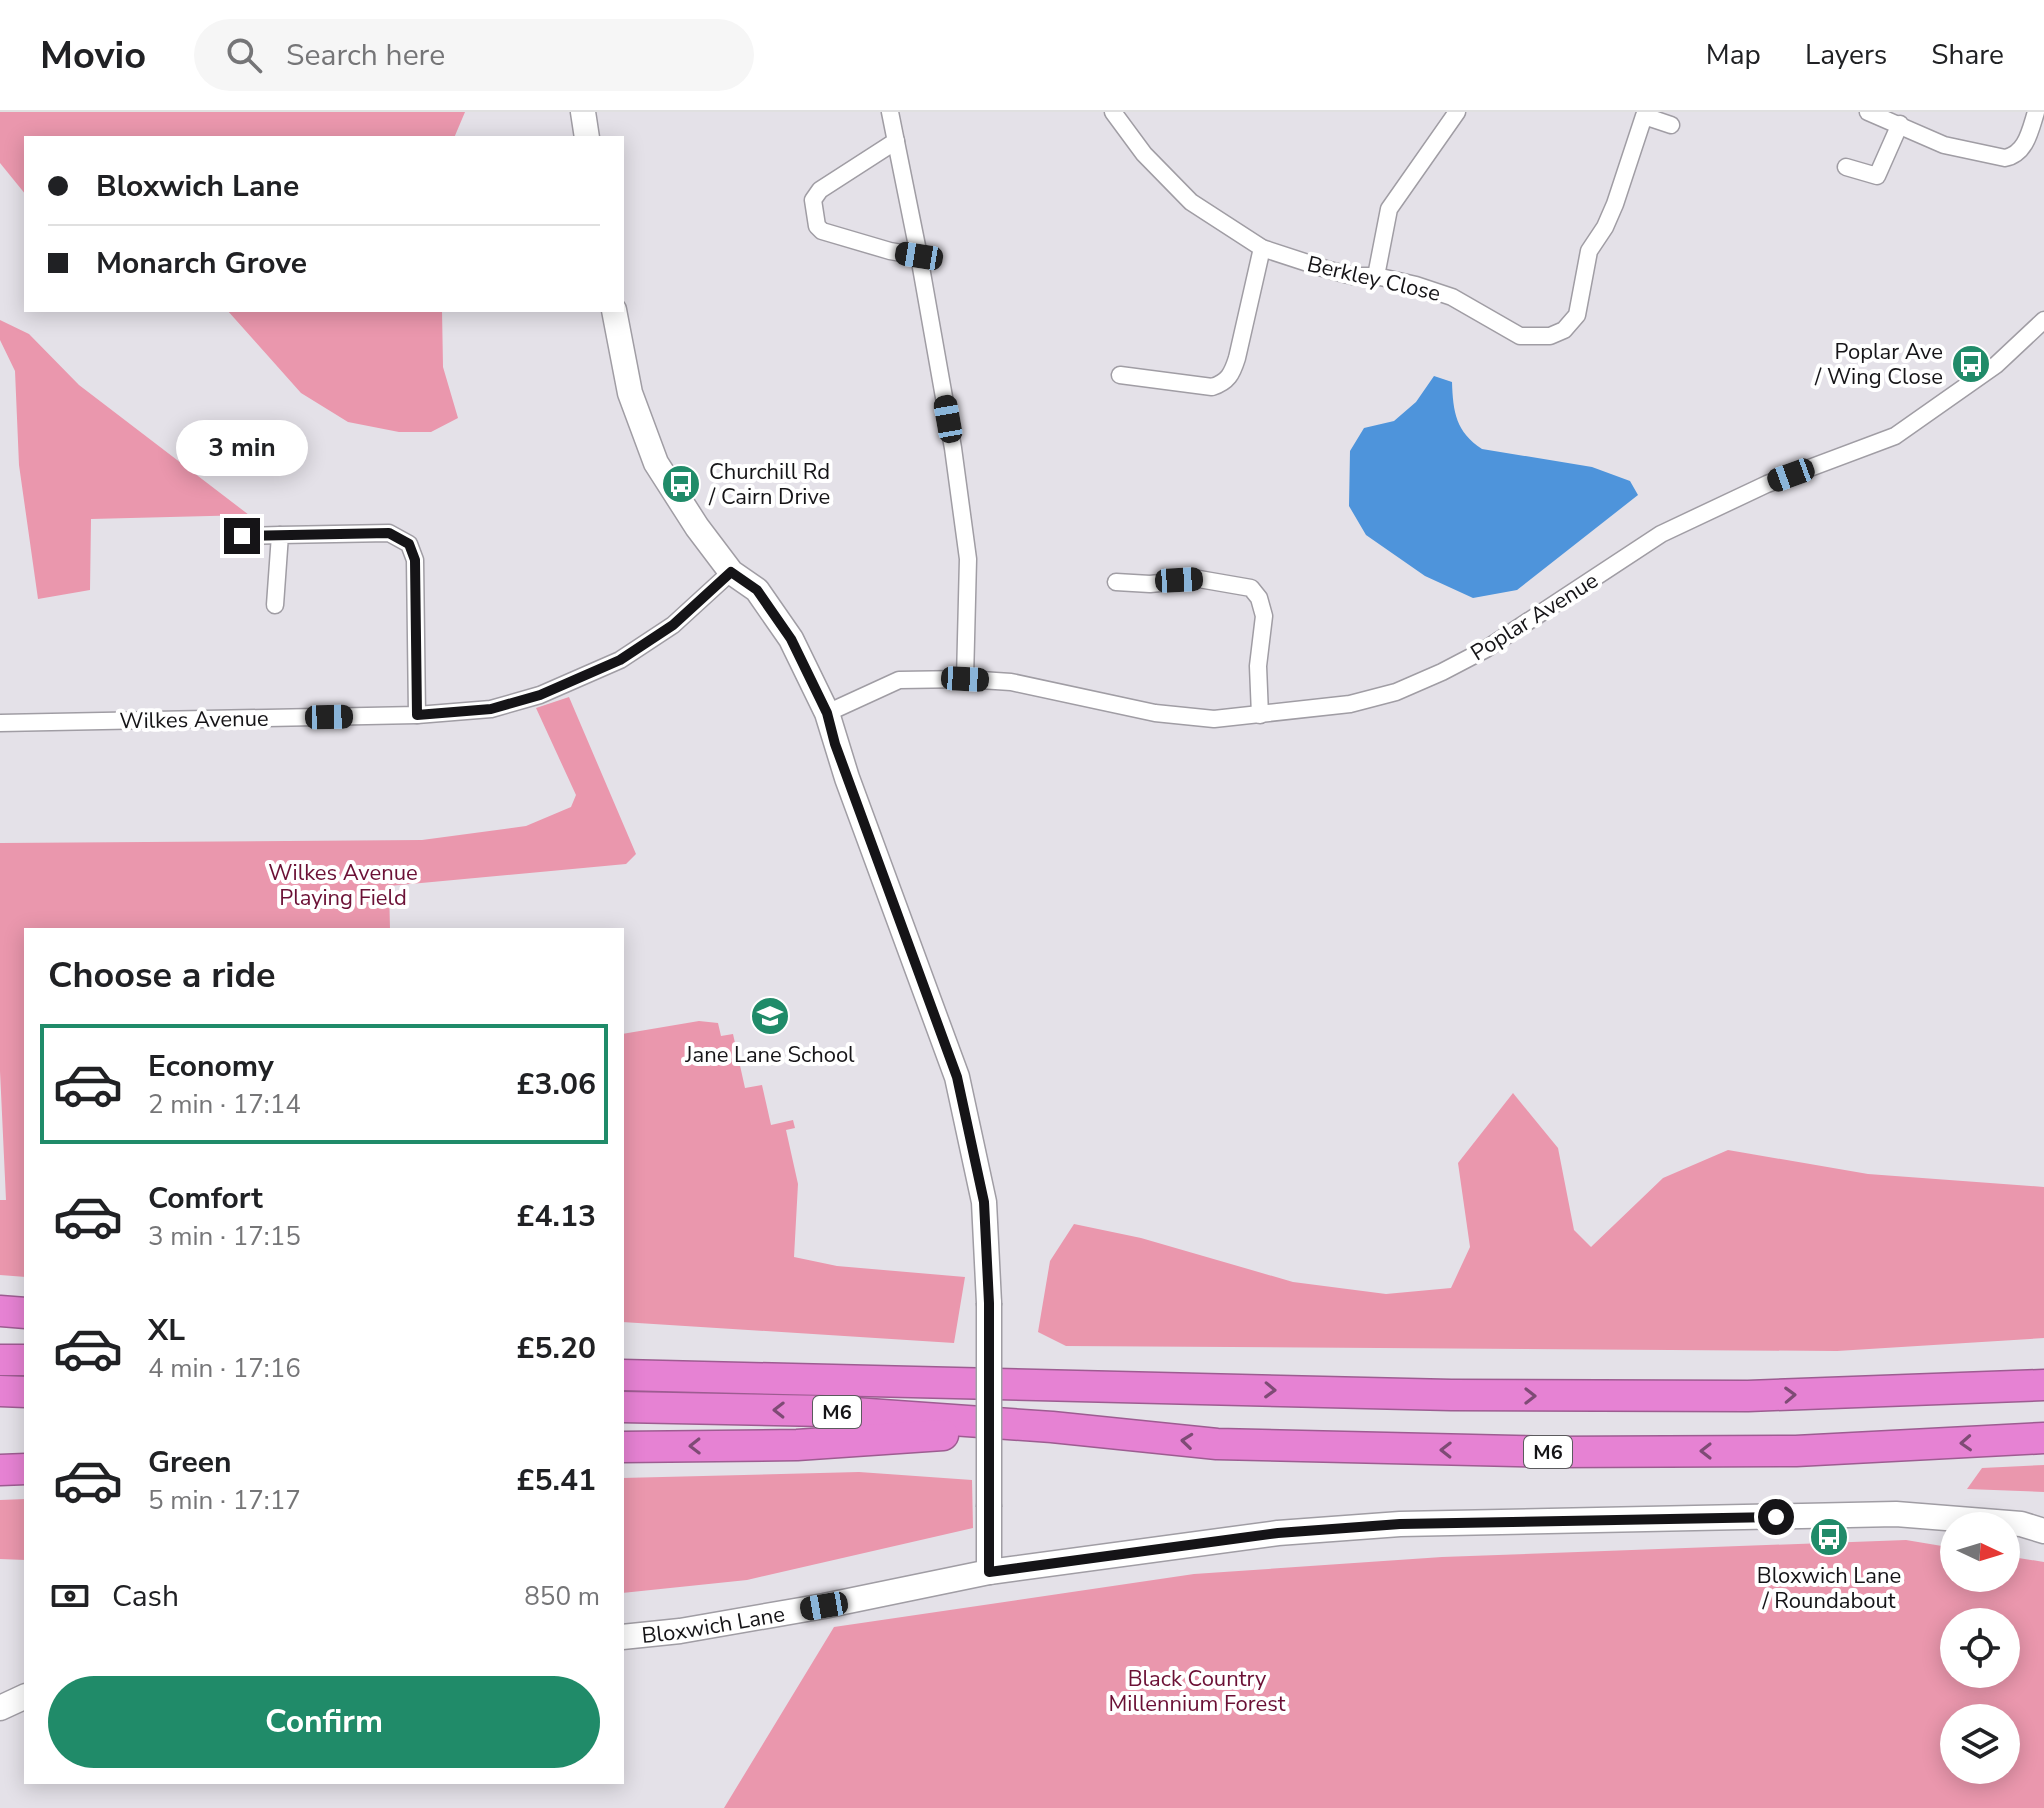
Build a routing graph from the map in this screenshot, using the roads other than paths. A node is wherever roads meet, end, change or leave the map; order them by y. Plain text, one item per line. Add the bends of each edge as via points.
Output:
1 (583, 112) edge
2 (890, 112) edge
3 (1113, 112) edge
4 (1457, 112) edge
5 (1868, 112) edge
6 (2036, 112) edge
7 (1900, 124) junction
8 (1671, 125) dead end
9 (587, 136) edge
10 (896, 141) junction
11 (1846, 167) dead end
12 (1262, 248) junction
13 (919, 256) junction
14 (1376, 276) junction
15 (614, 312) edge
16 (2044, 320) edge
17 (1120, 375) dead end
18 (280, 535) junction
19 (242, 536) dead end
20 (731, 572) junction
21 (1116, 582) dead end
22 (275, 605) dead end
23 (965, 679) junction
24 (827, 713) junction
25 (417, 715) junction
26 (1260, 715) junction
27 (0, 723) edge
28 (0, 1311) edge
29 (24, 1313) edge
30 (624, 1357) edge
31 (0, 1360) edge
32 (24, 1360) edge
33 (624, 1375) edge
34 (2044, 1385) edge
35 (1052, 1386) junction
36 (0, 1391) edge
37 (24, 1392) edge
38 (624, 1407) edge
39 (1052, 1427) junction
40 (2044, 1438) edge
41 (624, 1447) edge
42 (24, 1469) edge
43 (0, 1470) edge
44 (2044, 1531) edge
45 (989, 1572) junction
46 (624, 1637) edge
47 (24, 1697) edge
48 (0, 1708) edge

1 - 9 street
2 - 10 street
3 - 12 street, Berkley Close via 1144,154 1191,202
4 - 14 street via 1389,209
5 - 7 street
6 - 7 street via 2024,145 2005,158 1944,145
7 - 11 street via 1877,176
8 - 14 street, Berkley Close via 1644,116 1615,204 1589,251 1577,315 1564,330 1550,336 1520,336 1452,297
10 - 13 street
10 - 13 street via 820,190 813,200 817,226
12 - 14 street, Berkley Close via 1353,276
12 - 17 street via 1232,375 1223,384
13 - 23 street via 968,559
15 - 20 street via 630,393 656,463
16 - 26 street, Poplar Avenue via 1996,365 1895,436 1767,484 1661,534 1442,672 1350,704
18 - 19 street
18 - 22 street
18 - 25 street via 389,533 409,544 415,560
20 - 24 street via 757,590 791,639
20 - 25 street, Wilkes Avenue via 673,625 620,660 540,695 491,709
21 - 26 street via 1199,579 1251,588 1264,616
23 - 24 street, Poplar Avenue via 899,680
23 - 26 street, Poplar Avenue via 1011,682 1155,713 1214,719
24 - 45 street, bridge via 957,1077 984,1202
25 - 27 street, Wilkes Avenue
28 - 29 highway
30 - 35 highway
31 - 32 highway
33 - 35 highway, M6
35 -> 34 highway, M6 via 1748,1396
36 - 37 highway
39 -> 38 highway, M6 via 826,1411
40 -> 39 highway, M6 via 1796,1451 1553,1452 1217,1444
39 -> 41 highway via 797,1445
42 - 43 highway
44 - 45 street, Bloxwich Lane via 2021,1524 1896,1514 1400,1524 1278,1533
45 - 46 street, Bloxwich Lane via 810,1609
47 - 48 street

